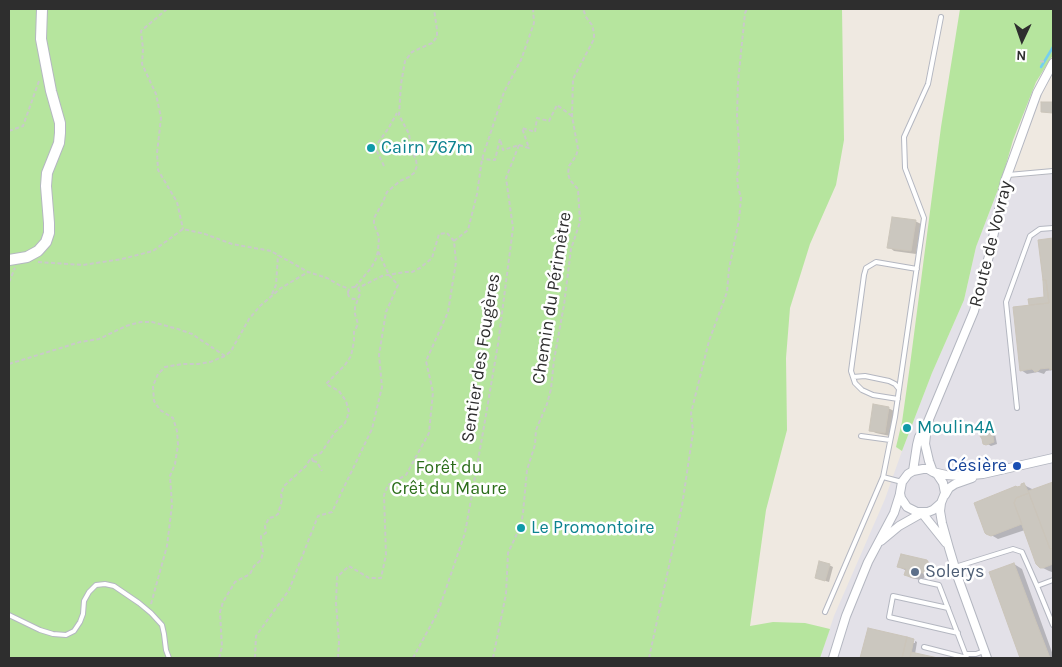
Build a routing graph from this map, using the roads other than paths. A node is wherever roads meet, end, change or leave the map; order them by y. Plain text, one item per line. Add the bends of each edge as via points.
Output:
1 (42, 9) edge
2 (941, 18) dead end
3 (1053, 63) edge
4 (1053, 171) edge
5 (1007, 175) junction
6 (1053, 228) edge
7 (9, 260) edge
8 (917, 269) junction
9 (853, 377) junction
10 (899, 390) junction
11 (898, 399) junction
12 (1017, 408) dead end
13 (927, 424) junction
14 (861, 436) dead end
15 (890, 440) junction
16 (1053, 458) edge
17 (913, 471) junction
18 (933, 472) junction
19 (983, 474) junction
20 (883, 477) junction
21 (902, 482) junction
22 (900, 492) junction
23 (942, 500) junction
24 (922, 513) junction
25 (878, 544) junction
26 (949, 548) junction
27 (955, 567) junction
28 (1053, 580) edge
29 (920, 581) dead end
30 (1037, 586) junction
31 (948, 608) junction
32 (825, 612) dead end
33 (9, 615) edge
34 (1053, 625) edge
35 (958, 633) junction
36 (924, 647) dead end
37 (986, 655) edge
38 (967, 657) edge
39 (169, 658) edge
40 (833, 658) edge

1 - 7 main road via 40,26 45,65 60,124 60,138 46,186 49,232 38,251
2 - 8 lane via 928,84 904,137 905,168 924,218
3 - 5 street, Route de Vovray via 1037,93
4 - 5 lane
5 - 13 street, Route de Vovray via 974,311
6 - 12 lane via 1040,229 1030,236 1006,302
8 - 9 lane via 876,262 866,268 851,371
8 - 10 lane
9 - 10 lane via 889,381
9 - 11 lane via 862,390
10 - 11 lane
11 - 15 lane
13 - 17 street, Route de Vovray via 919,437
13 - 18 street, Route de Vovray via 925,444
14 - 15 lane
15 - 20 lane
16 - 19 street
17 - 18 street
17 - 21 street
18 - 19 street via 953,476
18 - 23 street via 943,483
19 - 23 street via 955,484
20 - 21 lane
20 - 32 lane
21 - 22 street
22 - 24 street via 907,507
22 - 25 street via 894,513
23 - 24 street via 933,510
23 - 26 street via 940,511
24 - 25 street via 899,526
24 - 26 street
25 - 40 street via 846,616
26 - 27 street
27 - 30 lane via 1013,549 1022,552
27 - 37 street
28 - 30 lane
29 - 31 lane via 939,584
30 - 34 lane
31 - 35 lane
31 - 35 lane via 893,596 889,616
33 - 39 lane via 40,630 66,635 74,631 80,622 89,592 96,585 114,586 139,603 162,625
35 - 38 lane
36 - 38 lane
37 - 38 lane

